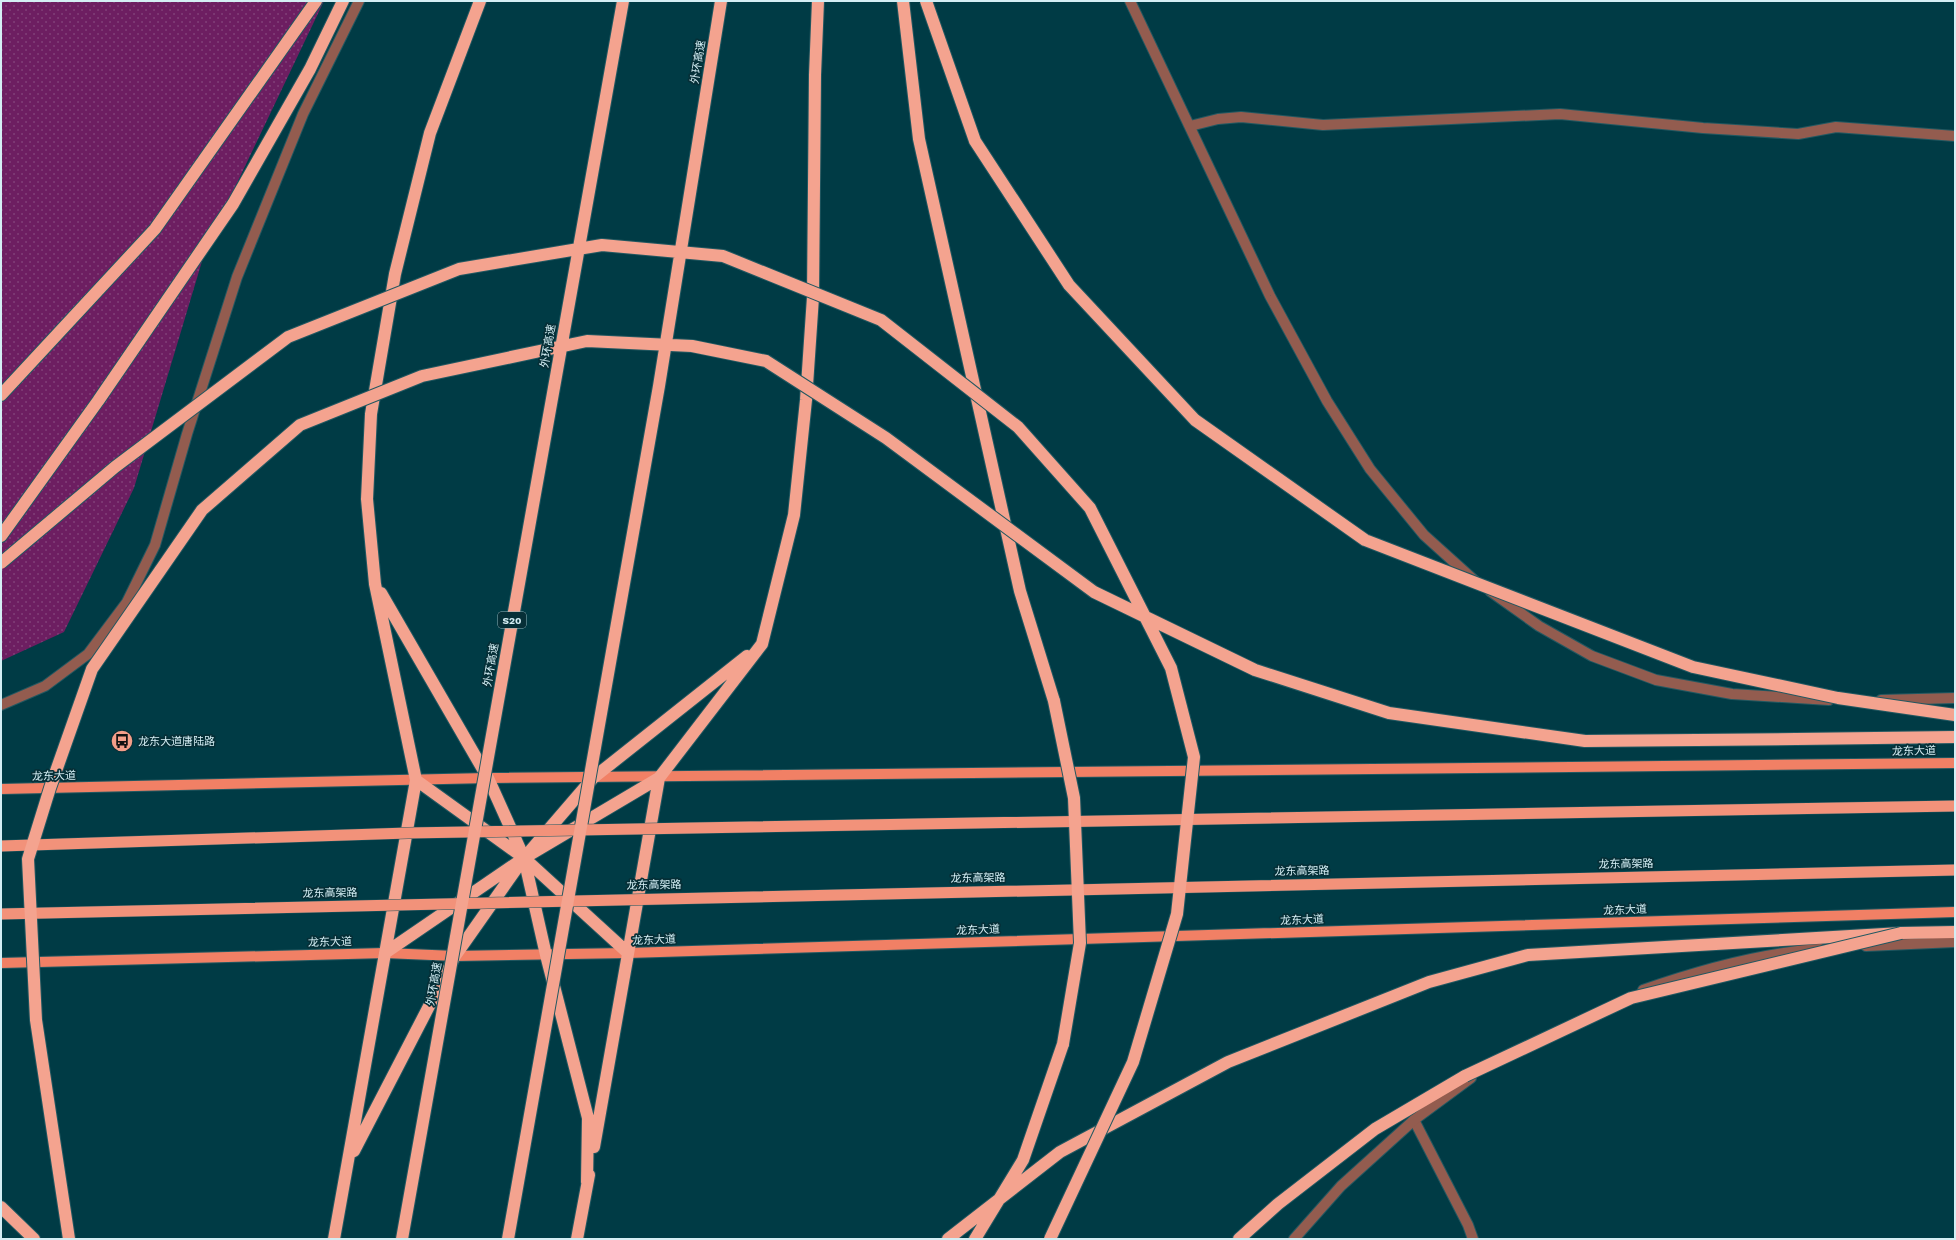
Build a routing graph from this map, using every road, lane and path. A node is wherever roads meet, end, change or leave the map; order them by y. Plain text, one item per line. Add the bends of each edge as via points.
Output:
1 (316, 1) edge
2 (343, 1) edge
3 (359, 1) edge
4 (480, 1) edge
5 (622, 1) edge
6 (721, 1) edge
7 (818, 1) edge
8 (903, 1) edge
9 (926, 1) edge
10 (1130, 1) edge
11 (1190, 126) junction
12 (1955, 136) edge
13 (1, 394) edge
14 (1, 536) edge
15 (1, 563) edge
16 (375, 584) junction
17 (762, 644) junction
18 (1955, 698) edge
19 (1, 705) edge
20 (1955, 715) edge
21 (1955, 737) edge
22 (1955, 763) edge
23 (488, 778) junction
24 (593, 778) junction
25 (659, 778) junction
26 (416, 780) junction
27 (1, 789) edge
28 (1955, 806) edge
29 (1, 846) edge
30 (524, 858) junction
31 (1955, 870) edge
32 (1955, 912) edge
33 (1, 914) edge
34 (1955, 932) edge
35 (1902, 933) junction
36 (1955, 942) edge
37 (385, 953) junction
38 (628, 953) junction
39 (546, 955) junction
40 (455, 956) junction
41 (1, 962) edge
42 (1414, 1120) junction
43 (348, 1163) junction
44 (587, 1182) junction
45 (1, 1207) edge
46 (34, 1239) edge
47 (69, 1239) edge
48 (334, 1239) edge
49 (402, 1239) edge
50 (508, 1239) edge
51 (577, 1239) edge
52 (948, 1239) edge
53 (975, 1239) edge
54 (1050, 1239) edge
55 (1238, 1239) edge
56 (1294, 1239) edge
57 (1473, 1239) edge

1 - 13 highway via 155,229
2 - 14 highway via 310,69 233,204 98,401
3 - 19 street via 303,114 237,277 186,434 155,545 128,602 88,654 45,686
4 - 16 highway, bridge via 430,133 395,274 371,414 368,499
5 - 49 highway, 外环高速 / S20, bridge
6 - 50 highway, 外环高速, bridge via 655,409
7 - 17 highway, bridge via 813,297 806,400 794,515
8 - 53 highway, bridge via 919,139 1020,590 1054,701 1074,798 1080,943 1063,1044 1023,1160
9 - 20 highway, bridge via 975,141 1069,285 1195,420 1365,540 1692,667 1838,698
10 - 11 street
11 - 12 street via 1218,119 1241,117 1323,125 1560,114 1798,134 1836,127
11 - 18 street via 1270,296 1327,401 1370,469 1424,535 1475,580 1539,626 1592,656 1656,680 1740,695 1848,701
15 - 54 highway, bridge via 115,467 288,337 459,269 602,245 723,256 881,320 1018,427 1090,508 1171,668 1194,757 1177,914 1133,1062
16 - 23 highway
16 - 26 highway
17 - 24 highway
17 - 25 highway
21 - 47 highway, bridge via 1585,741 1389,713 1255,670 1094,592 886,438 766,361 692,346 587,340 422,376 300,425 202,510 92,670 28,859 36,1020
22 - 25 main road, 龙东大道
23 - 24 main road, 龙东大道
23 - 26 main road, 龙东大道
23 - 30 highway
24 - 25 main road, 龙东大道
24 - 30 highway
25 - 30 highway
25 - 38 highway
26 - 27 main road, 龙东大道
26 - 30 highway
26 - 37 highway
28 - 29 highway, bridge via 408,833
30 - 37 highway
30 - 38 highway
30 - 39 highway
30 - 40 highway
31 - 33 highway, 龙东高架路, bridge
32 - 38 main road, 龙东大道
34 - 35 highway
35 - 52 highway, bridge via 1528,955 1428,982 1221,1065 1060,1152
35 - 55 highway, bridge via 1631,998 1465,1076 1375,1129 1278,1204
36 - 42 street via 1805,950 1748,960 1682,977 1616,1000 1549,1032 1479,1072
37 - 40 main road, 龙东大道
37 - 41 main road, 龙东大道
37 - 43 highway
38 - 39 main road, 龙东大道
38 - 44 highway
39 - 40 main road, 龙东大道
39 - 44 highway via 588,1118
40 - 43 highway
42 - 56 street via 1341,1186
42 - 57 street
43 - 48 highway
44 - 51 highway
45 - 46 highway

